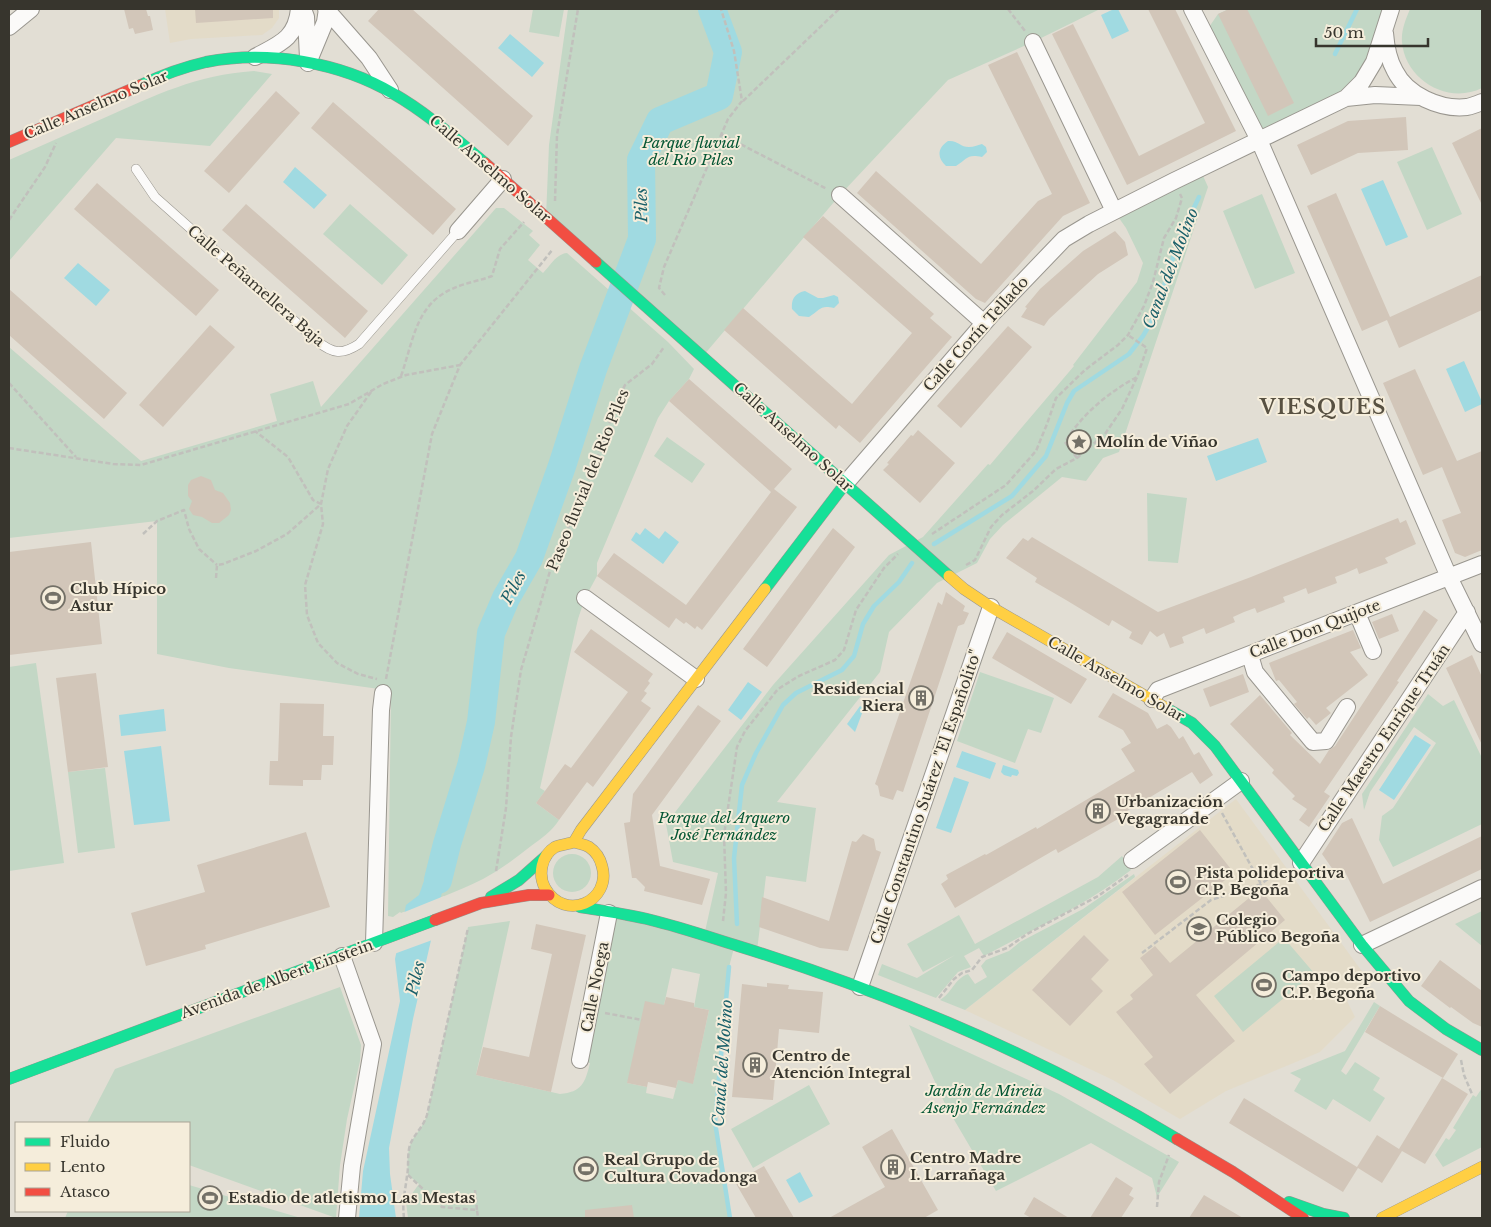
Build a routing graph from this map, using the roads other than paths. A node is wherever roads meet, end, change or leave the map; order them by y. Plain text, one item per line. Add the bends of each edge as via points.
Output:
1 (31, 9) edge
2 (301, 9) edge
3 (327, 9) edge
4 (1192, 9) edge
5 (1391, 9) edge
6 (11, 21) edge
7 (1384, 31) junction
8 (1033, 42) road end
9 (254, 57) junction
10 (308, 62) junction
11 (392, 92) junction
12 (1346, 98) junction
13 (1423, 98) junction
14 (1482, 102) edge
15 (1259, 140) junction
16 (9, 142) edge
17 (136, 169) dead end
18 (503, 179) junction
19 (840, 195) road end
20 (1114, 211) junction
21 (458, 231) joint
22 (984, 323) junction
23 (845, 484) junction
24 (1482, 564) edge
25 (1449, 577) junction
26 (585, 598) dead end
27 (991, 606) junction
28 (1467, 612) junction
29 (1357, 613) junction
30 (1482, 644) edge
31 (1373, 651) dead end
32 (1250, 655) junction
33 (696, 679) junction
34 (383, 693) dead end
35 (1152, 699) junction
36 (1346, 707) dead end
37 (1241, 781) junction
38 (612, 789) junction
39 (574, 842) junction
40 (597, 854) junction
41 (546, 856) junction
42 (1132, 860) road end
43 (1293, 865) junction
44 (604, 874) junction
45 (610, 887) dead end
46 (1482, 888) edge
47 (549, 895) junction
48 (481, 903) junction
49 (628, 905) dead end
50 (580, 907) junction
51 (609, 913) junction
52 (642, 917) junction
53 (374, 943) junction
54 (1362, 945) junction
55 (342, 956) junction
56 (860, 987) junction
57 (1482, 1050) edge
58 (580, 1060) dead end
59 (9, 1079) edge
60 (1482, 1168) edge
61 (1268, 1195) junction
62 (347, 1218) edge
63 (1303, 1218) edge
64 (1350, 1218) edge
65 (1382, 1218) edge

1 - 6 street
2 - 9 street via 291,34
2 - 10 street via 306,17
3 - 10 street via 325,22
3 - 11 street via 369,58
4 - 15 street
5 - 7 street, Calle Corín Tellado
7 - 12 street, Calle Corín Tellado via 1374,62 1362,82
7 - 13 street via 1394,70 1407,88
8 - 20 street
9 - 10 street, Calle Anselmo Solar
9 - 16 street, Calle Anselmo Solar via 187,67
10 - 11 street, Calle Anselmo Solar via 360,77
11 - 18 street, Calle Anselmo Solar via 428,115
12 - 13 street, Calle Corín Tellado via 1375,95
12 - 15 street, Calle Corín Tellado
13 - 14 street via 1443,106 1467,107
15 - 20 street, Calle Corín Tellado
15 - 25 street
17 - 21 lane, Calle Peñamellera Baja via 155,197 317,341 338,352 348,351 359,344
18 - 21 street, Calle Peñamellera Baja
18 - 23 street, Calle Anselmo Solar
19 - 22 street
20 - 22 street, Calle Corín Tellado via 1064,239
22 - 23 street, Calle Corín Tellado
23 - 27 street, Calle Anselmo Solar via 946,574
23 - 33 street, Calle Corín Tellado
24 - 25 street, Calle Don Quijote
25 - 28 street
25 - 29 street, Calle Don Quijote
26 - 33 street
27 - 35 street, Calle Anselmo Solar
27 - 56 street, Calle Constantino Suárez "El Españolito"
28 - 30 street
28 - 43 street, Calle Maestro Enrique Truán
29 - 31 street
29 - 32 street, Calle Don Quijote
32 - 35 street, Calle Don Quijote via 1158,690
32 - 36 street via 1255,672 1313,742 1326,741
33 - 38 street, Calle Corín Tellado
34 - 53 street
35 - 37 street, Calle Anselmo Solar via 1192,723 1215,746
37 - 42 street
37 - 43 street, Calle Anselmo Solar
38 - 39 street, Calle Corín Tellado
38 - 40 street, Calle Corín Tellado via 596,835
39 - 40 street via 589,847
39 - 41 street via 564,843
40 - 44 street
41 - 47 street via 540,870 541,881
41 - 48 street via 519,880
43 - 54 street, Calle Anselmo Solar
44 - 45 street
44 - 50 street via 599,891
46 - 54 street
47 - 48 street, Avenida de Albert Einstein
47 - 50 street via 556,903
48 - 53 street, Avenida de Albert Einstein
49 - 52 street
50 - 51 street
51 - 52 street
51 - 58 street, Calle Noega
52 - 56 street via 757,950
53 - 55 street, Avenida de Albert Einstein
54 - 57 street, Calle Anselmo Solar via 1409,1001 1446,1029
55 - 59 street, Avenida de Albert Einstein
55 - 62 street via 374,1044 352,1166
56 - 61 street via 1012,1052 1101,1095 1166,1131
60 - 65 street
61 - 63 street
61 - 64 street via 1323,1214

